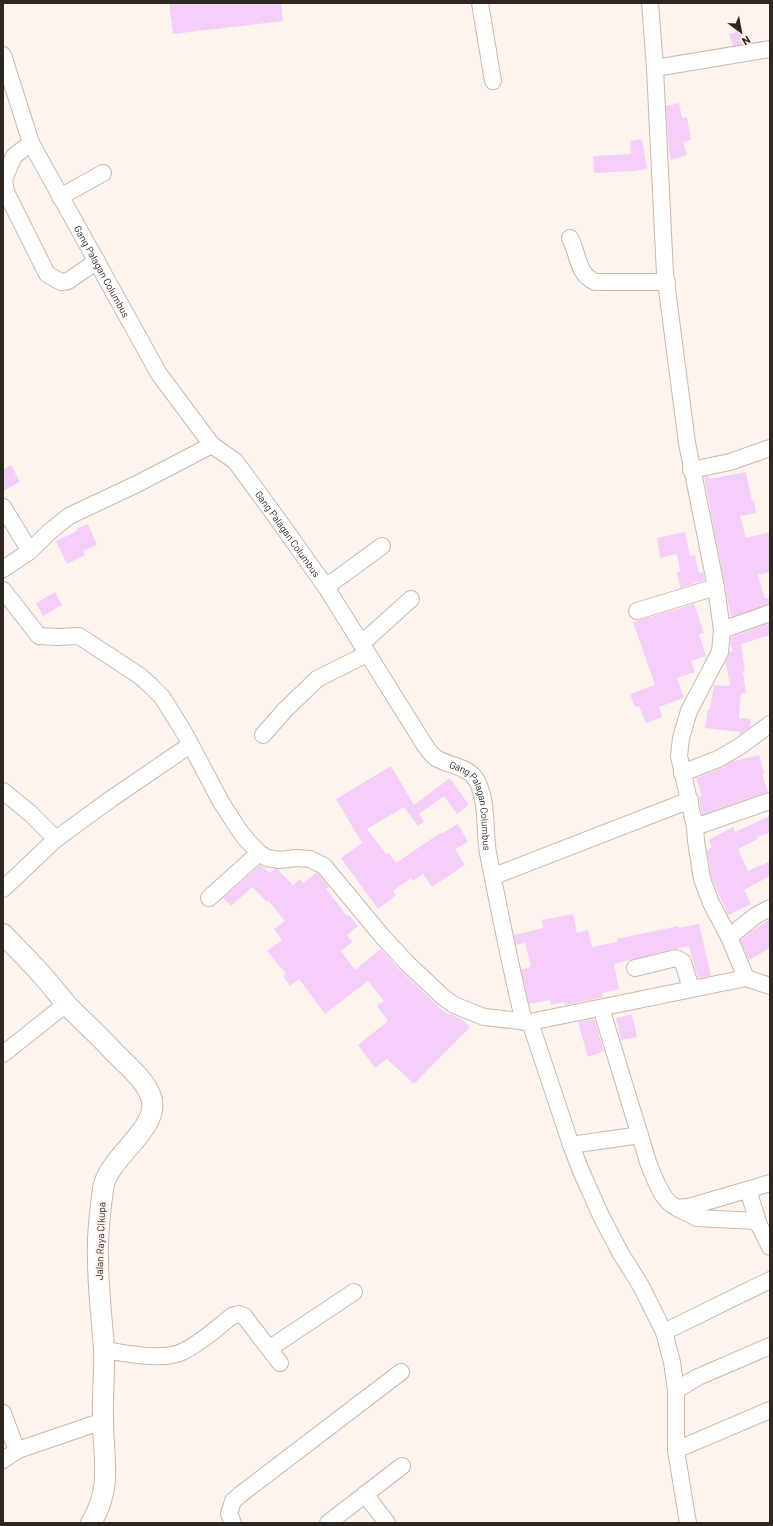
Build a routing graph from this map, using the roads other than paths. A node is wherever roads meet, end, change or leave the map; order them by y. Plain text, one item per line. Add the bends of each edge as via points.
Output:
1 (480, 3) edge
2 (650, 3) edge
3 (770, 49) edge
4 (3, 55) edge
5 (655, 68) junction
6 (493, 81) dead end
7 (31, 143) junction
8 (103, 173) dead end
9 (60, 197) junction
10 (570, 238) dead end
11 (97, 261) junction
12 (667, 282) junction
13 (212, 445) junction
14 (770, 448) edge
15 (691, 470) junction
16 (3, 507) edge
17 (382, 546) dead end
18 (30, 551) junction
19 (3, 569) edge
20 (326, 587) junction
21 (716, 587) junction
22 (3, 590) edge
23 (411, 599) dead end
24 (637, 611) dead end
25 (770, 613) edge
26 (722, 630) junction
27 (364, 649) junction
28 (770, 724) edge
29 (263, 735) dead end
30 (190, 745) junction
31 (682, 773) junction
32 (3, 791) edge
33 (690, 800) junction
34 (770, 801) edge
35 (695, 827) junction
36 (52, 843) junction
37 (259, 853) junction
38 (494, 876) junction
39 (3, 889) edge
40 (209, 898) dead end
41 (770, 908) edge
42 (3, 934) edge
43 (729, 937) junction
44 (635, 968) dead end
45 (746, 978) junction
46 (770, 986) edge
47 (691, 989) junction
48 (66, 1004) junction
49 (601, 1008) junction
50 (527, 1022) junction
51 (3, 1054) edge
52 (640, 1135) junction
53 (571, 1145) junction
54 (770, 1183) edge
55 (748, 1190) junction
56 (677, 1208) junction
57 (759, 1225) junction
58 (770, 1247) edge
59 (770, 1280) edge
60 (354, 1292) dead end
61 (664, 1332) junction
62 (770, 1346) edge
63 (270, 1348) junction
64 (104, 1350) junction
65 (280, 1363) dead end
66 (401, 1372) dead end
67 (676, 1390) junction
68 (770, 1410) edge
69 (3, 1413) edge
70 (103, 1420) junction
71 (18, 1450) junction
72 (676, 1450) junction
73 (3, 1460) edge
74 (402, 1466) dead end
75 (365, 1494) junction
76 (91, 1523) edge
77 (233, 1523) edge
78 (328, 1523) edge
79 (387, 1523) edge
80 (688, 1523) edge

1 - 6 street
2 - 5 street
3 - 5 street
4 - 7 street, Gang Palagan Columbus
5 - 12 street
7 - 9 street, Gang Palagan Columbus
7 - 11 street via 14,156 4,179 6,192 47,274 61,282 68,281
8 - 9 street
9 - 11 street, Gang Palagan Columbus
10 - 12 street via 580,268 588,278 596,282
11 - 13 street, Gang Palagan Columbus via 159,374
12 - 15 street
13 - 18 street via 69,516
13 - 20 street, Gang Palagan Columbus via 234,461
14 - 15 street via 730,462
15 - 21 street
16 - 18 street
17 - 20 street
18 - 19 street
20 - 27 street, Gang Palagan Columbus
21 - 24 street
21 - 26 street
22 - 30 street via 40,636 79,636 140,676 162,697
23 - 27 street
25 - 26 street
26 - 31 street via 720,652 689,711 680,738 678,756
27 - 29 street via 317,679
27 - 38 street, Gang Palagan Columbus via 434,757 467,771 476,780 483,801 486,837
28 - 31 street via 725,755
30 - 36 street
30 - 37 street via 221,802 239,830
31 - 33 street
32 - 36 street via 31,814
33 - 35 street
33 - 38 street
34 - 35 street
35 - 43 street via 702,879
36 - 39 street
37 - 40 street
37 - 50 street via 267,858 279,860 310,859 324,866 407,963 454,1005 484,1017
38 - 50 street, Gang Palagan Columbus via 514,980
41 - 43 street via 755,916
42 - 48 main road, Jalan Raya Cikupa via 42,974
43 - 45 street
44 - 47 street via 676,958 683,962
45 - 46 street
45 - 47 street
47 - 49 street
48 - 51 street
48 - 64 main road, Jalan Raya Cikupa via 138,1076 152,1100 145,1126 108,1171 103,1184 98,1258
49 - 50 street
49 - 52 street
50 - 53 street, Gang Palagan Columbus
52 - 53 street
52 - 56 street via 656,1181 668,1203
53 - 61 street, Gang Palagan Columbus via 601,1216
54 - 55 street
55 - 56 street
55 - 57 street
56 - 57 street via 697,1218 746,1220
57 - 58 street
59 - 61 street
60 - 63 street
61 - 67 street, Gang Palagan Columbus
62 - 67 street via 698,1377
63 - 64 street via 244,1316 239,1314 232,1316 183,1352 154,1356
63 - 65 street
64 - 70 main road, Jalan Raya Cikupa
66 - 77 street via 233,1501 228,1514
67 - 72 street, Gang Palagan Columbus
68 - 72 street
69 - 71 street
70 - 71 street
70 - 76 main road, Jalan Raya Cikupa via 106,1485 99,1511
71 - 73 street
72 - 80 street, Gang Palagan Columbus
74 - 75 street
75 - 78 street
75 - 79 street

